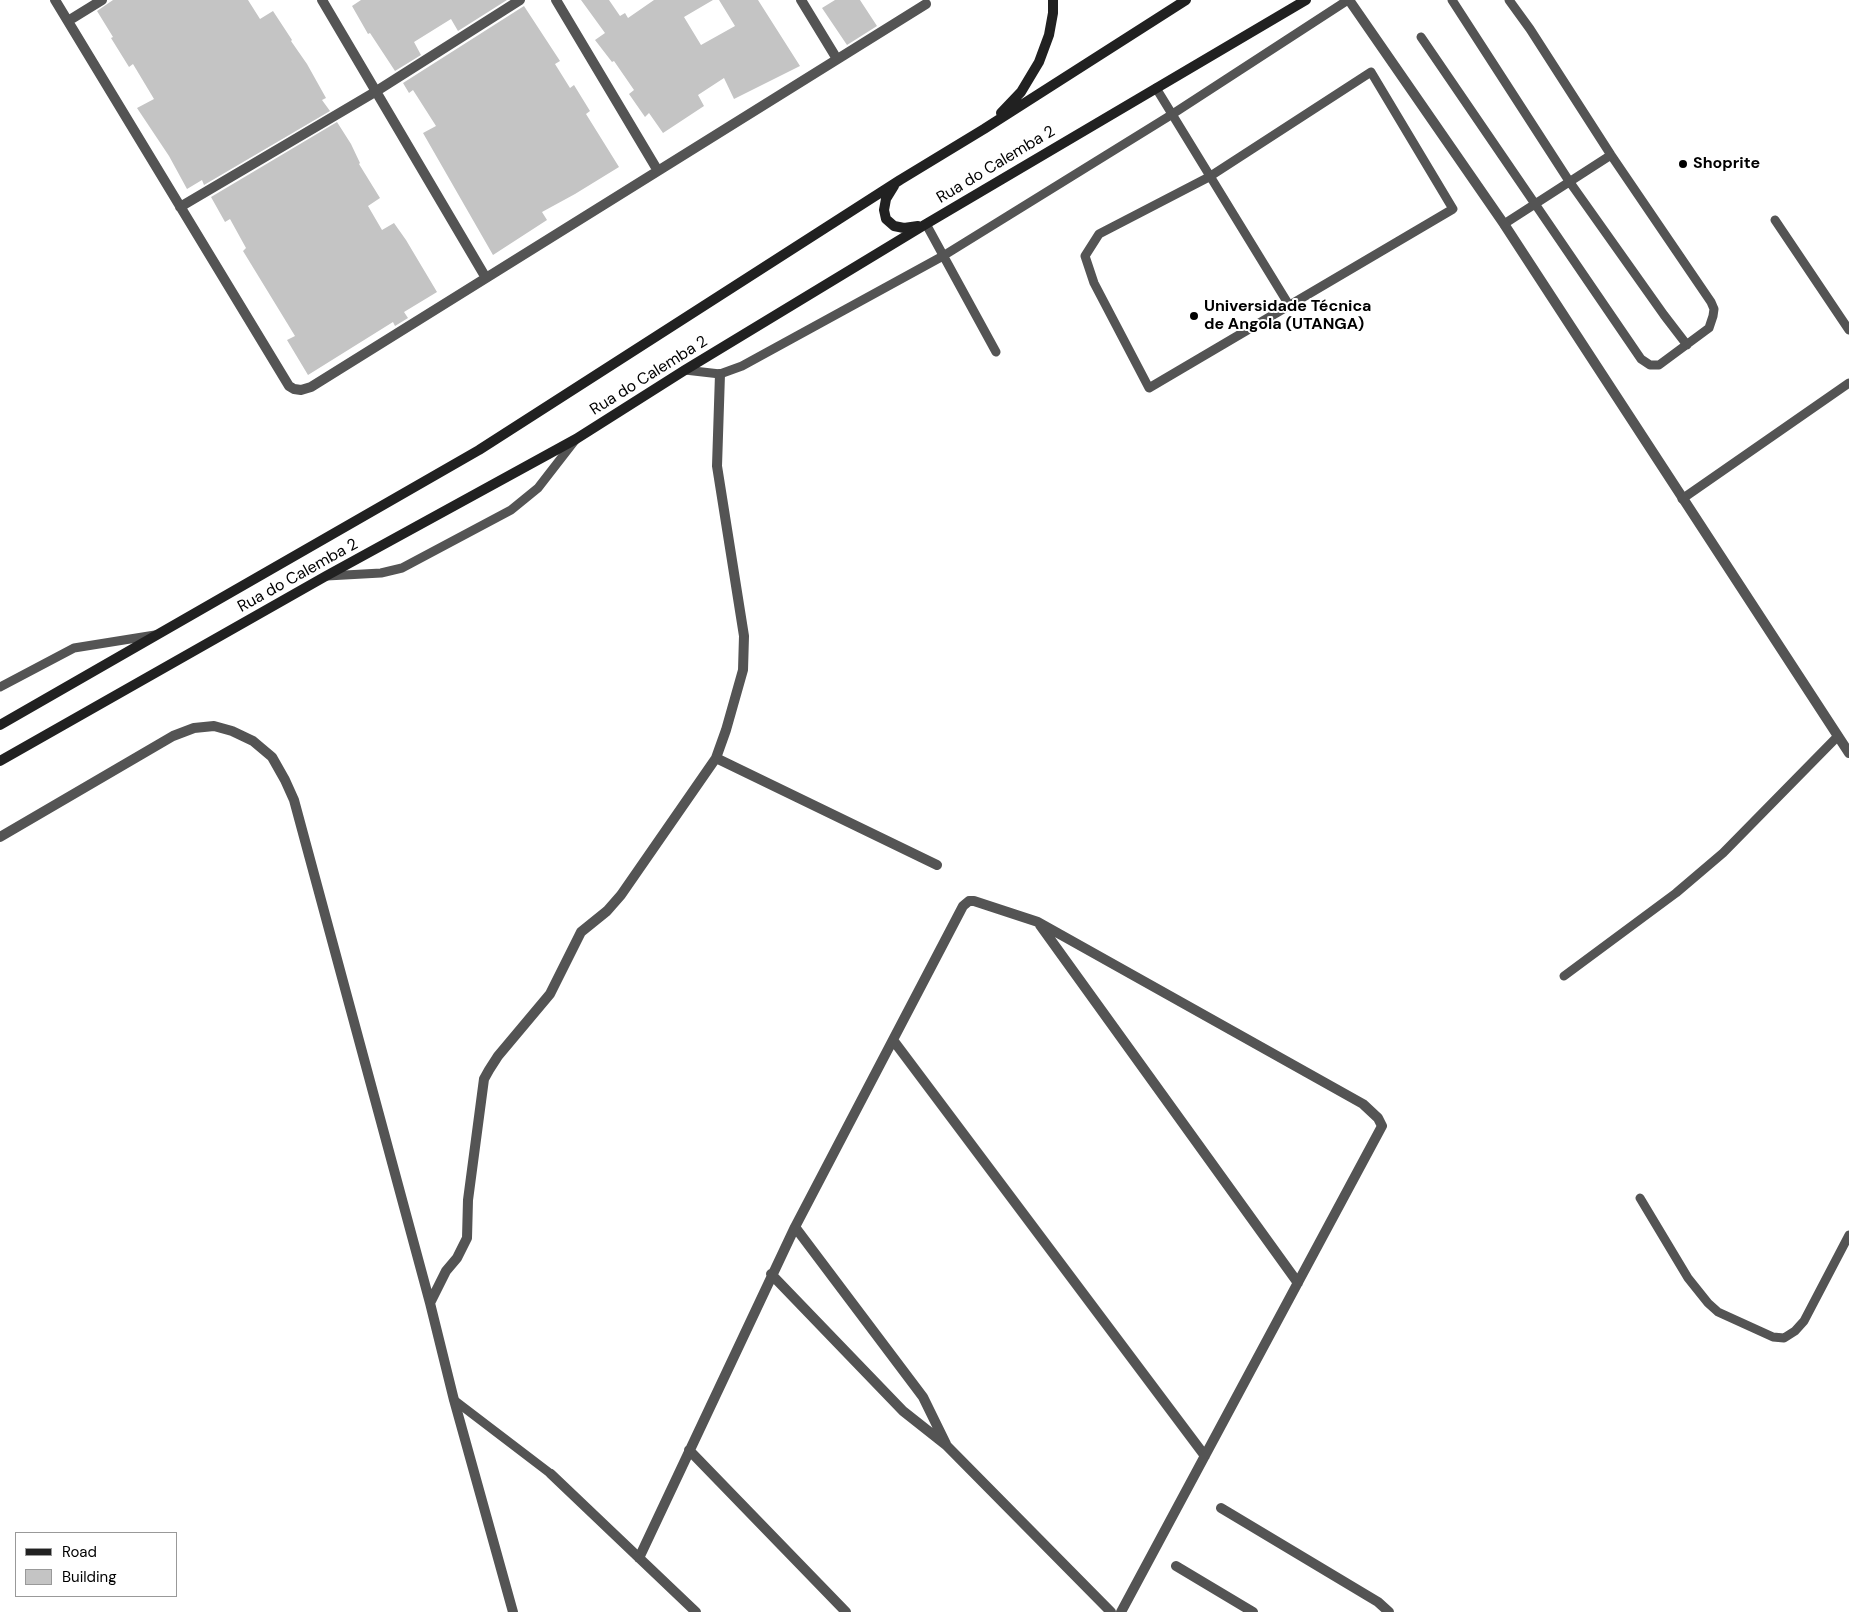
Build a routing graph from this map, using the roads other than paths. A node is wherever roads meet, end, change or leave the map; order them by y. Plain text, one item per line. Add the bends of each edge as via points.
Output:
1 (55, 0) edge
2 (102, 0) edge
3 (322, 0) edge
4 (520, 0) edge
5 (556, 0) edge
6 (801, 0) edge
7 (1053, 0) edge
8 (1186, 0) edge
9 (1306, 0) edge
10 (1349, 0) edge
11 (1452, 0) edge
12 (1509, 0) edge
13 (926, 4) dead end
14 (68, 21) junction
15 (1420, 37) dead end
16 (837, 59) junction
17 (1156, 88) junction
18 (376, 92) junction
19 (1171, 115) junction
20 (984, 129) junction
21 (1611, 155) junction
22 (658, 171) junction
23 (1209, 176) junction
24 (900, 180) junction
25 (1569, 181) junction
26 (1534, 204) junction
27 (180, 207) junction
28 (1775, 220) dead end
29 (926, 224) junction
30 (1504, 224) junction
31 (943, 256) junction
32 (486, 278) junction
33 (1289, 305) junction
34 (1849, 330) edge
35 (1687, 345) junction
36 (996, 352) dead end
37 (685, 370) junction
38 (720, 374) junction
39 (1849, 384) edge
40 (576, 440) junction
41 (1682, 499) junction
42 (326, 576) junction
43 (158, 634) junction
44 (0, 686) edge
45 (0, 725) edge
46 (1838, 736) junction
47 (1849, 753) edge
48 (716, 758) junction
49 (0, 761) edge
50 (0, 837) edge
51 (938, 866) dead end
52 (1038, 922) junction
53 (1564, 976) dead end
54 (892, 1040) junction
55 (1640, 1198) dead end
56 (795, 1227) junction
57 (1849, 1235) edge
58 (771, 1274) junction
59 (1298, 1283) junction
60 (430, 1303) junction
61 (454, 1400) junction
62 (946, 1445) junction
63 (689, 1450) junction
64 (1205, 1456) junction
65 (551, 1474) joint
66 (1221, 1508) dead end
67 (639, 1558) junction
68 (1176, 1566) dead end
69 (513, 1612) edge
70 (696, 1612) edge
71 (846, 1612) edge
72 (1111, 1612) edge
73 (1121, 1612) edge
74 (1253, 1612) edge
75 (1389, 1612) edge

1 - 14 street
2 - 14 street
3 - 18 street
4 - 18 street
5 - 22 street
6 - 16 street
7 - 20 main road via 1049,35 1039,62 1021,92
8 - 20 main road, Rua do Calemba 2
9 - 17 main road, Rua do Calemba 2
10 - 19 lane
10 - 30 street
11 - 25 lane
12 - 21 lane
13 - 16 street
14 - 27 street
15 - 26 lane
16 - 22 street
17 - 19 lane
17 - 29 main road, Rua do Calemba 2
18 - 27 street
18 - 32 street
19 - 23 lane
19 - 31 lane
20 - 24 main road, Rua do Calemba 2
21 - 25 lane
21 - 35 lane via 1714,309 1712,323
22 - 32 street
23 - 33 lane
23 - 33 lane via 1099,234 1085,256 1094,283 1150,388
23 - 33 lane via 1371,72 1454,209
24 - 29 main road via 886,199 886,219 894,226 904,228
24 - 43 main road, Rua do Calemba 2 via 479,450
25 - 26 lane
25 - 35 lane
26 - 30 lane
26 - 35 lane via 1645,363 1659,366
27 - 32 street via 289,386 294,389 311,387
28 - 34 lane
29 - 31 lane
29 - 37 main road, Rua do Calemba 2
30 - 41 street
31 - 36 lane
31 - 38 lane via 742,366
37 - 38 lane
37 - 40 main road, Rua do Calemba 2
38 - 48 street via 717,466 744,636 744,657 728,725
39 - 41 lane
40 - 42 main road, Rua do Calemba 2
40 - 42 lane via 538,488 511,510 402,568 381,573
41 - 46 street
42 - 49 main road, Rua do Calemba 2
43 - 44 lane via 74,648
43 - 45 main road, Rua do Calemba 2
46 - 47 street
46 - 53 lane via 1723,853
48 - 51 street
48 - 60 street via 621,895 581,932 550,994 498,1056 484,1079 467,1211 467,1238
50 - 60 street via 173,736 194,728 214,726 232,731 253,741 272,757 294,800
52 - 54 street via 981,902 969,901 963,906
52 - 59 street
52 - 59 street via 1363,1104 1378,1118 1382,1126
54 - 56 street
54 - 64 street
55 - 57 lane via 1688,1278 1708,1303 1718,1312 1773,1337 1784,1338 1804,1320
56 - 58 street
56 - 62 street via 923,1397
58 - 62 street via 903,1411
58 - 63 street
59 - 64 street
60 - 61 street
61 - 65 lane
61 - 69 street
62 - 72 street
63 - 67 street
63 - 71 street
64 - 73 street
65 - 67 street
66 - 75 street via 1378,1602
67 - 70 street
68 - 74 street

